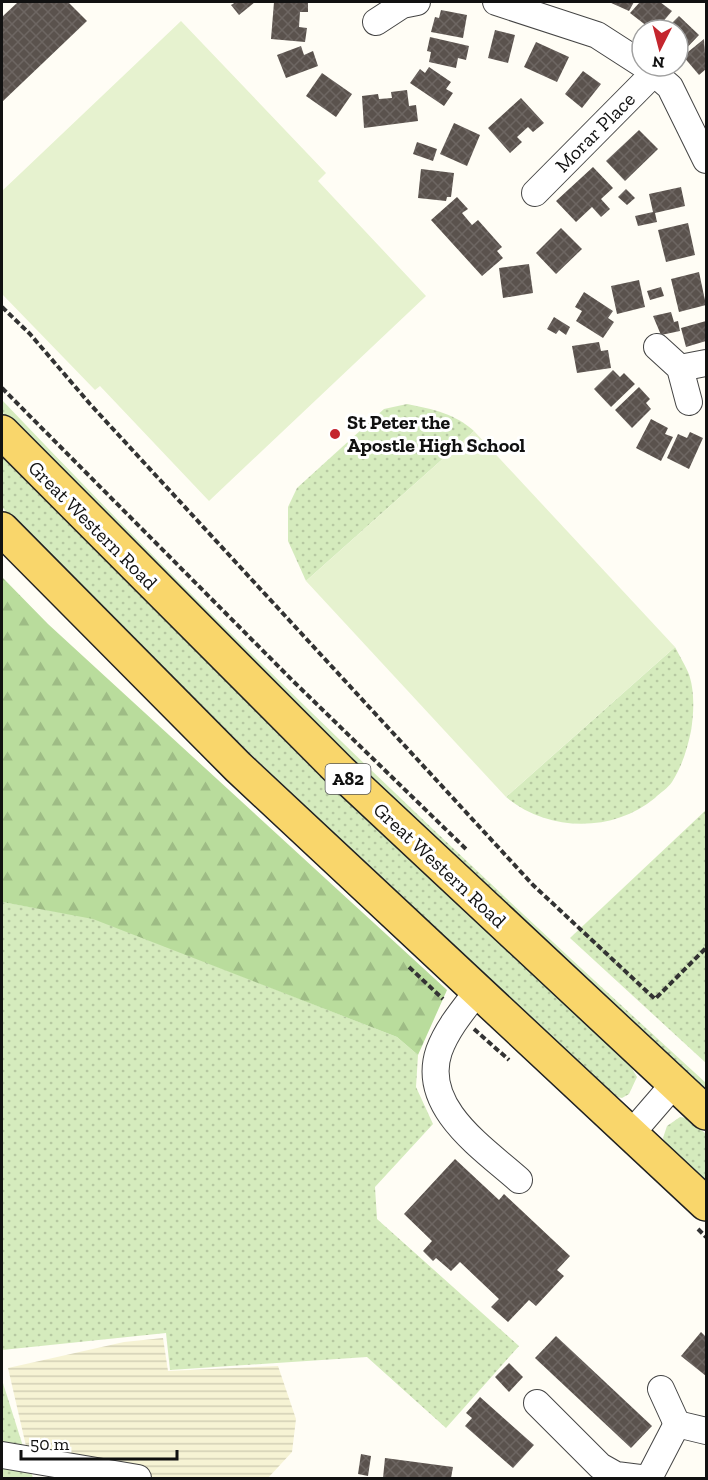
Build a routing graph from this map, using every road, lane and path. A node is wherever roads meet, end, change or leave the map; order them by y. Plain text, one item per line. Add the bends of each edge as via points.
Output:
1 (417, 2) edge
2 (496, 2) edge
3 (376, 22) dead end
4 (630, 56) edge
5 (638, 78) edge
6 (660, 78) edge
7 (706, 160) edge
8 (535, 193) dead end
9 (2, 307) edge
10 (657, 348) dead end
11 (706, 363) edge
12 (680, 369) junction
13 (2, 388) edge
14 (689, 402) dead end
15 (2, 432) edge
16 (2, 529) edge
17 (471, 854) dead end
18 (706, 948) edge
19 (477, 992) junction
20 (674, 1084) junction
21 (706, 1113) edge
22 (630, 1134) junction
23 (519, 1180) dead end
24 (706, 1204) edge
25 (661, 1389) dead end
26 (537, 1403) dead end
27 (677, 1424) junction
28 (706, 1431) edge
29 (2, 1455) edge
30 (138, 1479) edge
31 (640, 1479) edge
32 (649, 1479) edge

1 - 3 street via 402,5
2 - 4 street via 597,35
5 - 8 street, Morar Place
6 - 7 street via 670,87
9 - 18 path via 533,885 655,999
10 - 12 street
11 - 12 street
12 - 14 street
13 - 17 path
15 - 20 main road, Great Western Road / A82 via 340,771
16 - 19 main road via 238,767
19 - 22 main road
19 - 23 street via 450,1029 440,1050 435,1079 448,1111
20 - 21 main road, Great Western Road / A82
20 - 22 street
22 - 24 main road
25 - 27 street
26 - 31 street via 600,1466
27 - 28 street
27 - 32 street
29 - 30 street

